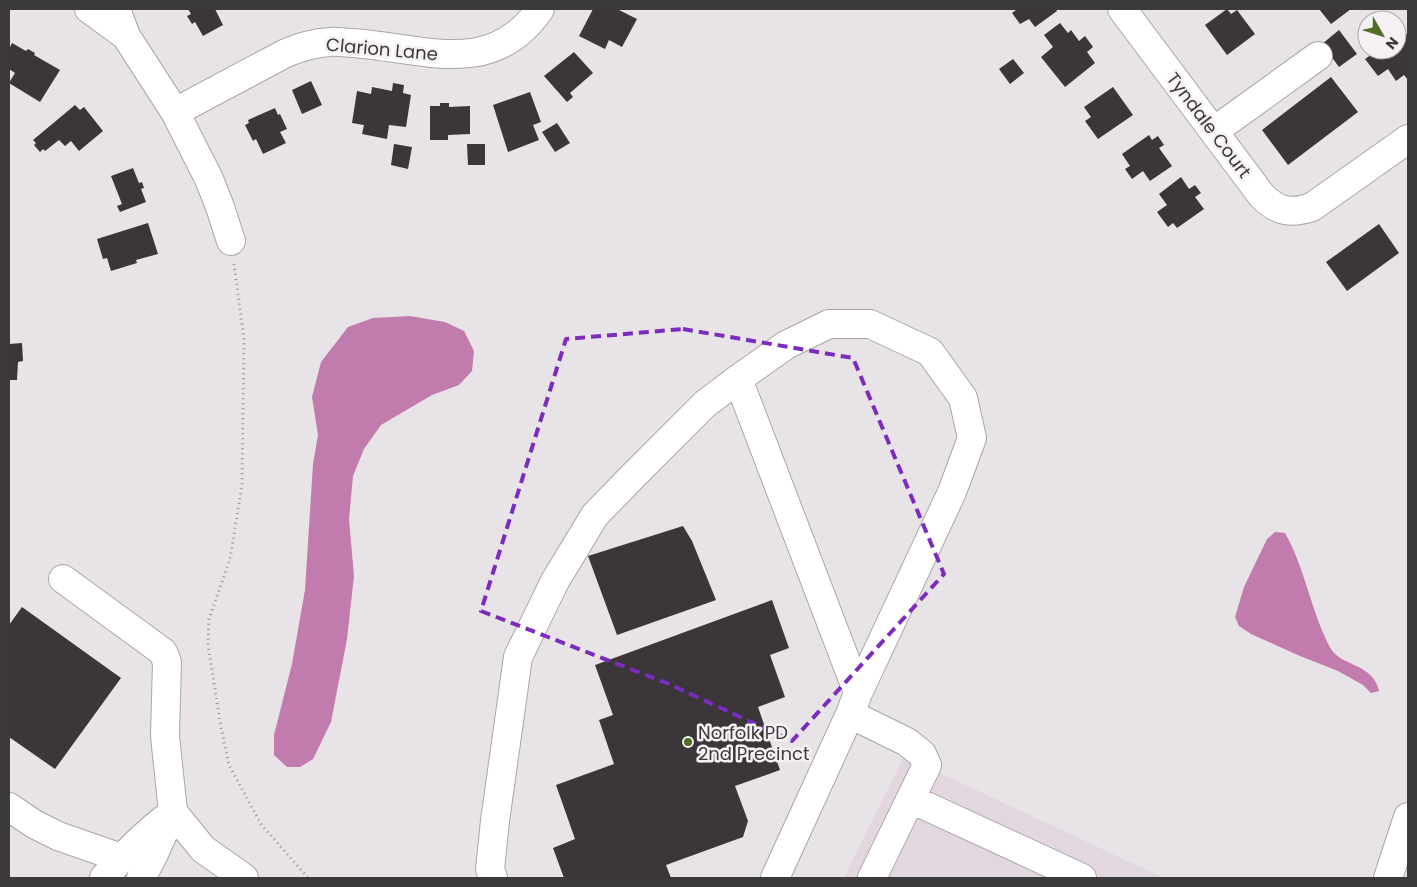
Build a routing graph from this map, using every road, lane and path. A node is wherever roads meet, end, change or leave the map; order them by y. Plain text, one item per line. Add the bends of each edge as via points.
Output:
1 (89, 9) edge
2 (116, 9) edge
3 (540, 9) edge
4 (1122, 9) edge
5 (126, 36) junction
6 (1318, 56) dead end
7 (174, 112) junction
8 (1214, 131) junction
9 (1408, 139) edge
10 (232, 241) joint
11 (738, 379) junction
12 (63, 579) dead end
13 (854, 704) junction
14 (911, 799) junction
15 (9, 807) edge
16 (173, 812) junction
17 (1408, 817) edge
18 (112, 868) edge
19 (141, 878) edge
20 (244, 878) edge
21 (308, 878) edge
22 (493, 878) edge
23 (775, 878) edge
24 (872, 878) edge
25 (1082, 878) edge
26 (1388, 878) edge

1 - 5 street
2 - 5 street
3 - 7 street, Clarion Lane via 513,38 496,48 468,54 433,54 331,42 305,45
4 - 8 street, Tyndale Court
5 - 7 street
6 - 8 street
7 - 10 street via 209,179
8 - 9 street, Tyndale Court via 1270,204 1298,211 1312,207
10 - 21 path via 244,340 242,485 230,559 209,619 208,645 230,764 261,824
11 - 13 street
11 - 13 street via 786,344 829,324 870,324 930,352 963,398 972,438 952,492
11 - 22 street via 704,404 595,516 555,580 518,657 494,821 490,869
12 - 16 street via 163,652 168,662 165,736
13 - 14 street via 922,754 927,765
13 - 23 street
14 - 24 street
14 - 25 street
15 - 18 street
16 - 18 street
16 - 19 street
16 - 20 street via 203,849
17 - 26 street

